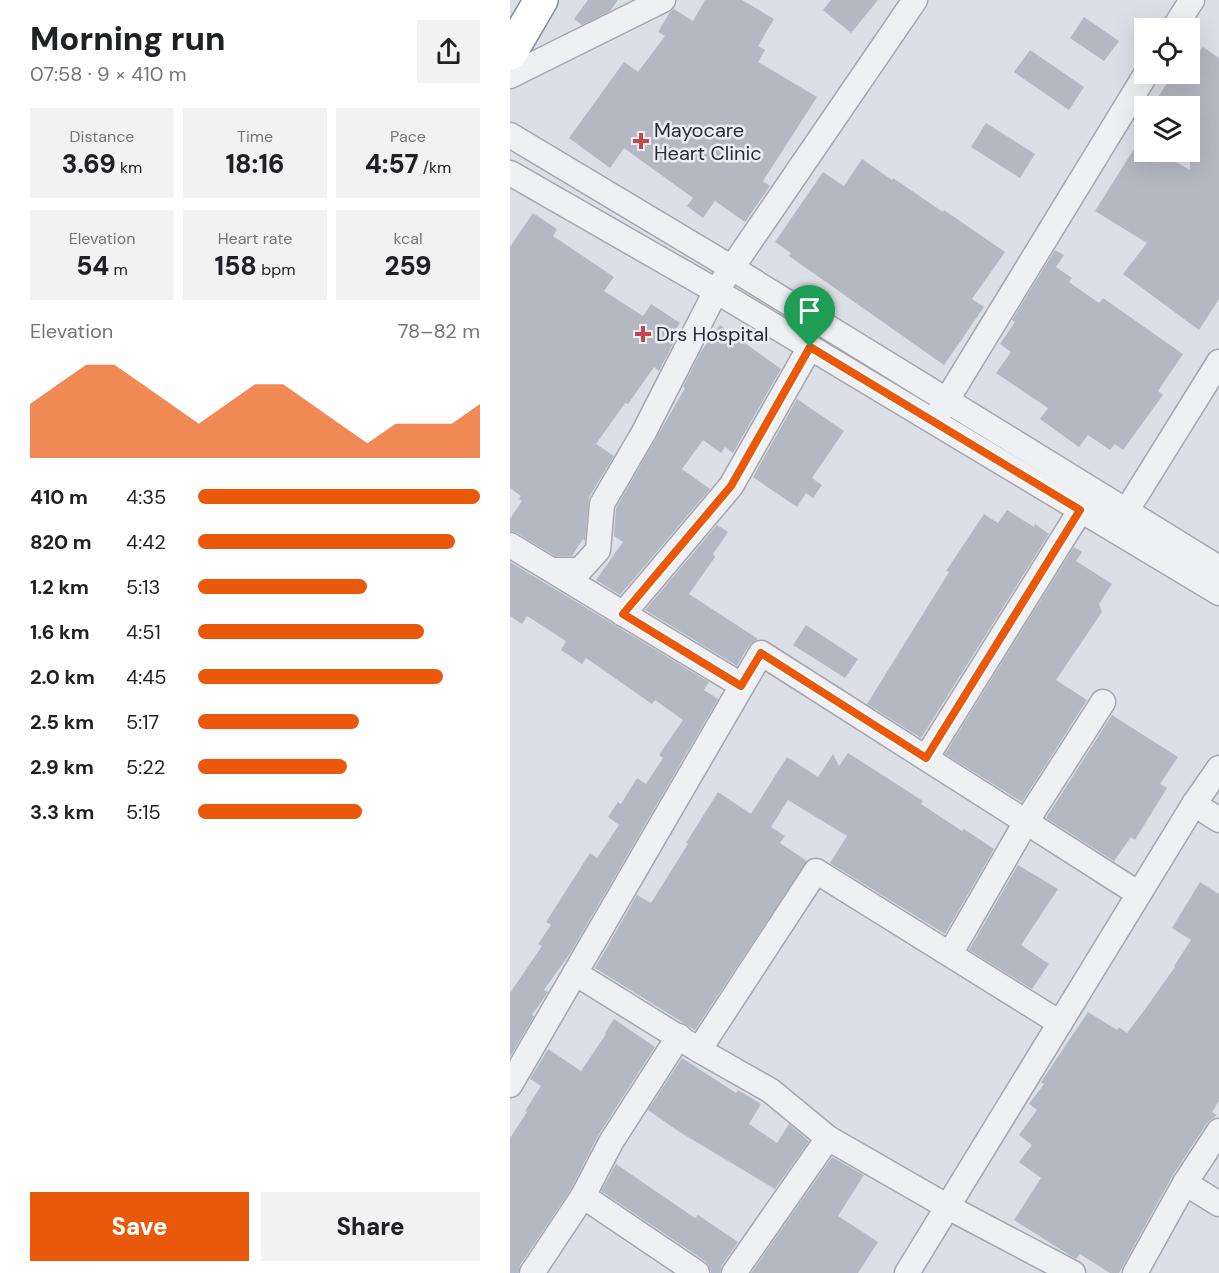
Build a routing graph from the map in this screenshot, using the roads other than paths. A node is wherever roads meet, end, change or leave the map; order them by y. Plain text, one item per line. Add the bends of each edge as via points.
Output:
1 (541, 0) edge
2 (663, 0) edge
3 (915, 0) edge
4 (1192, 0) edge
5 (1180, 18) edge
6 (510, 53) edge
7 (510, 76) edge
8 (1140, 84) edge
9 (510, 135) edge
10 (510, 173) edge
11 (732, 268) junction
12 (716, 291) junction
13 (810, 347) junction
14 (1219, 362) edge
15 (945, 402) junction
16 (933, 423) junction
17 (1080, 510) junction
18 (1120, 521) junction
19 (510, 545) edge
20 (1219, 568) edge
21 (555, 570) junction
22 (1219, 593) edge
23 (623, 614) junction
24 (741, 686) junction
25 (1103, 702) dead end
26 (926, 758) junction
27 (1219, 768) edge
28 (1194, 804) junction
29 (1219, 820) edge
30 (1026, 822) junction
31 (1139, 894) junction
32 (950, 954) junction
33 (575, 973) junction
34 (1060, 1023) junction
35 (689, 1043) junction
36 (510, 1085) edge
37 (1219, 1131) edge
38 (828, 1138) junction
39 (1185, 1183) junction
40 (583, 1196) junction
41 (1219, 1204) edge
42 (948, 1207) junction
43 (532, 1273) edge
44 (697, 1273) edge
45 (735, 1273) edge
46 (906, 1273) edge
47 (1072, 1273) edge
48 (1135, 1273) edge

1 - 6 highway
2 - 7 street
3 - 11 street
4 - 5 street
8 - 15 street
9 - 11 street
10 - 12 street
11 - 12 street
11 - 15 street
12 - 13 street
12 - 21 street via 644,432 602,504 598,550 580,570
13 - 16 street
13 - 23 street via 731,486
14 - 18 street
15 - 16 street
15 - 18 street
16 - 17 street
17 - 18 street
17 - 26 street
18 - 20 street
18 - 22 street
19 - 21 street
21 - 23 street
23 - 24 street
24 - 26 street via 761,653
24 - 33 street
25 - 30 street
26 - 30 street
27 - 28 street
28 - 29 street
28 - 31 street
30 - 31 street
30 - 32 street
31 - 34 street
32 - 34 street
32 - 35 street via 816,871
33 - 35 street
33 - 36 street
34 - 42 street
35 - 38 street via 771,1091
35 - 40 street via 611,1142
37 - 39 street
38 - 42 street
38 - 45 street
39 - 41 street
39 - 48 street
40 - 43 street
40 - 44 street
42 - 46 street
42 - 47 street

